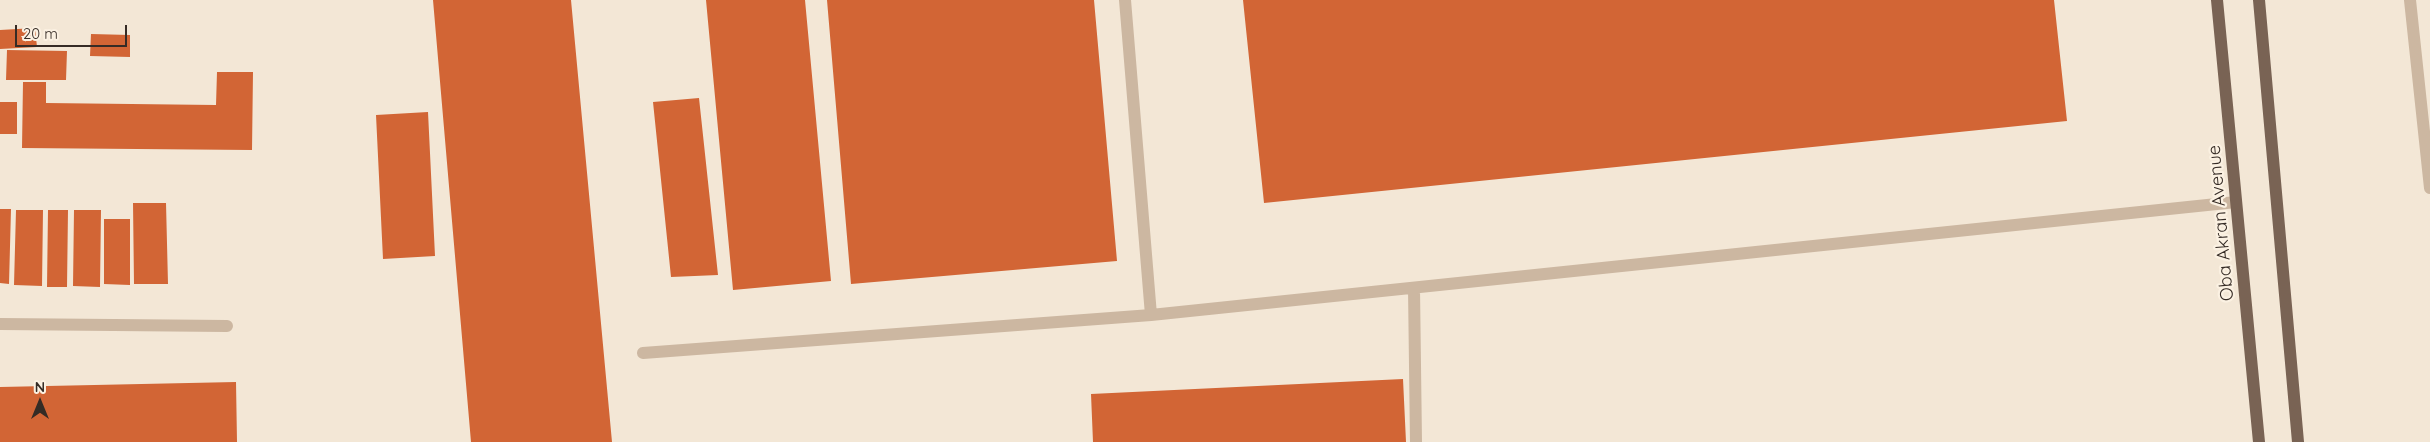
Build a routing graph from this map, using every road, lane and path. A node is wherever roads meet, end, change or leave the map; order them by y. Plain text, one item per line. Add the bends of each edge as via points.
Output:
1 (1125, 0) edge
2 (2217, 0) edge
3 (2259, 0) edge
4 (2410, 0) edge
5 (2430, 188) edge
6 (2236, 202) junction
7 (1414, 288) junction
8 (1151, 315) junction
9 (0, 324) edge
10 (227, 326) dead end
11 (643, 353) dead end
12 (1416, 442) edge
13 (2259, 442) edge
14 (2298, 442) edge

1 - 8 lane
2 - 6 main road, Oba Akran Avenue
3 - 14 main road
4 - 5 lane
6 - 7 lane
6 - 13 main road, Oba Akran Avenue
7 - 8 lane
7 - 12 lane
8 - 11 lane
9 - 10 lane

